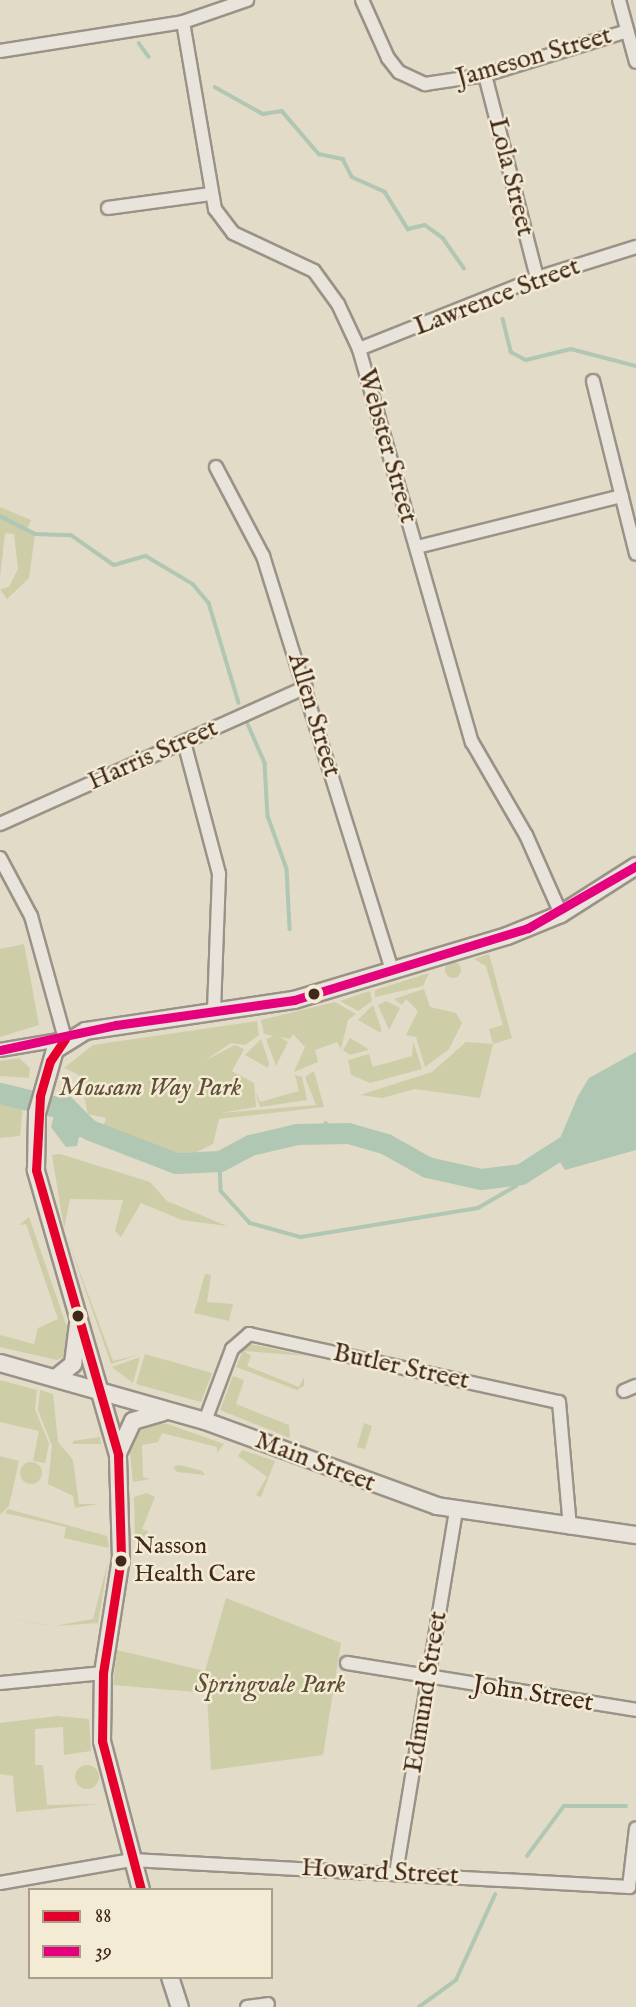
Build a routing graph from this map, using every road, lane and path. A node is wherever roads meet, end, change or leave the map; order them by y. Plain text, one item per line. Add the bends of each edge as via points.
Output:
1 (247, 0) edge
2 (362, 0) edge
3 (619, 0) edge
4 (184, 22) junction
5 (627, 31) junction
6 (0, 51) edge
7 (636, 62) edge
8 (485, 75) junction
9 (210, 194) junction
10 (108, 208) dead end
11 (636, 247) edge
12 (537, 278) junction
13 (359, 349) junction
14 (593, 380) dead end
15 (216, 467) dead end
16 (622, 496) junction
17 (417, 547) junction
18 (636, 554) edge
19 (306, 687) junction
20 (184, 742) junction
21 (0, 824) edge
22 (0, 858) edge
23 (636, 866) edge
24 (561, 914) junction
25 (392, 971) junction
26 (214, 1013) junction
27 (65, 1039) junction
28 (0, 1050) edge
29 (79, 1314) junction
30 (0, 1363) edge
31 (57, 1377) junction
32 (104, 1390) junction
33 (176, 1412) junction
34 (205, 1421) junction
35 (118, 1455) junction
36 (456, 1510) junction
37 (570, 1528) junction
38 (636, 1535) edge
39 (347, 1662) dead end
40 (103, 1673) junction
41 (428, 1677) junction
42 (0, 1684) edge
43 (636, 1710) edge
44 (636, 1828) edge
45 (132, 1860) junction
46 (396, 1873) junction
47 (0, 1883) edge
48 (140, 1888) edge
49 (171, 1979) edge
50 (268, 2004) dead end
51 (180, 2007) edge
52 (247, 2007) edge

1 - 4 street
2 - 8 street, Jameson Street via 388,58 411,80
3 - 5 street
4 - 6 street
4 - 9 street, Webster Street
5 - 7 street
5 - 8 street, Jameson Street
8 - 12 street, Lola Street
9 - 10 street
9 - 13 street, Webster Street via 233,233 317,274
11 - 12 street, Lawrence Street
12 - 13 street, Lawrence Street
13 - 17 street, Webster Street
14 - 16 street
15 - 19 street, Allen Street via 253,528
16 - 17 street
16 - 18 street
17 - 24 street, Webster Street via 472,742 526,835
19 - 20 street, Harris Street
19 - 25 street, Allen Street
20 - 21 street, Harris Street
20 - 26 street via 219,874
22 - 27 street via 31,916
23 - 24 main road
24 - 25 main road
25 - 26 main road via 294,1000
26 - 27 main road via 116,1025
27 - 28 street
27 - 29 main road via 46,1074 35,1133 42,1207
29 - 31 main road via 78,1350
29 - 32 main road
30 - 31 main road, Main Street
31 - 32 main road, Main Street
32 - 33 main road, Main Street
32 - 35 main road
33 - 34 main road, Main Street
33 - 35 main road via 141,1415 125,1430
34 - 36 main road, Main Street
34 - 37 street, Butler Street via 244,1335 559,1402
35 - 40 main road via 121,1558
36 - 37 main road, Main Street
36 - 41 street, Edmund Street
37 - 38 main road, Main Street
39 - 41 street, John Street
40 - 42 street
40 - 45 main road via 103,1754
41 - 43 street, John Street
41 - 46 street, Edmund Street
44 - 46 street, Howard Street via 629,1887
45 - 46 street, Howard Street
45 - 47 street, Howard Street
45 - 48 main road
49 - 51 main road
50 - 52 street

